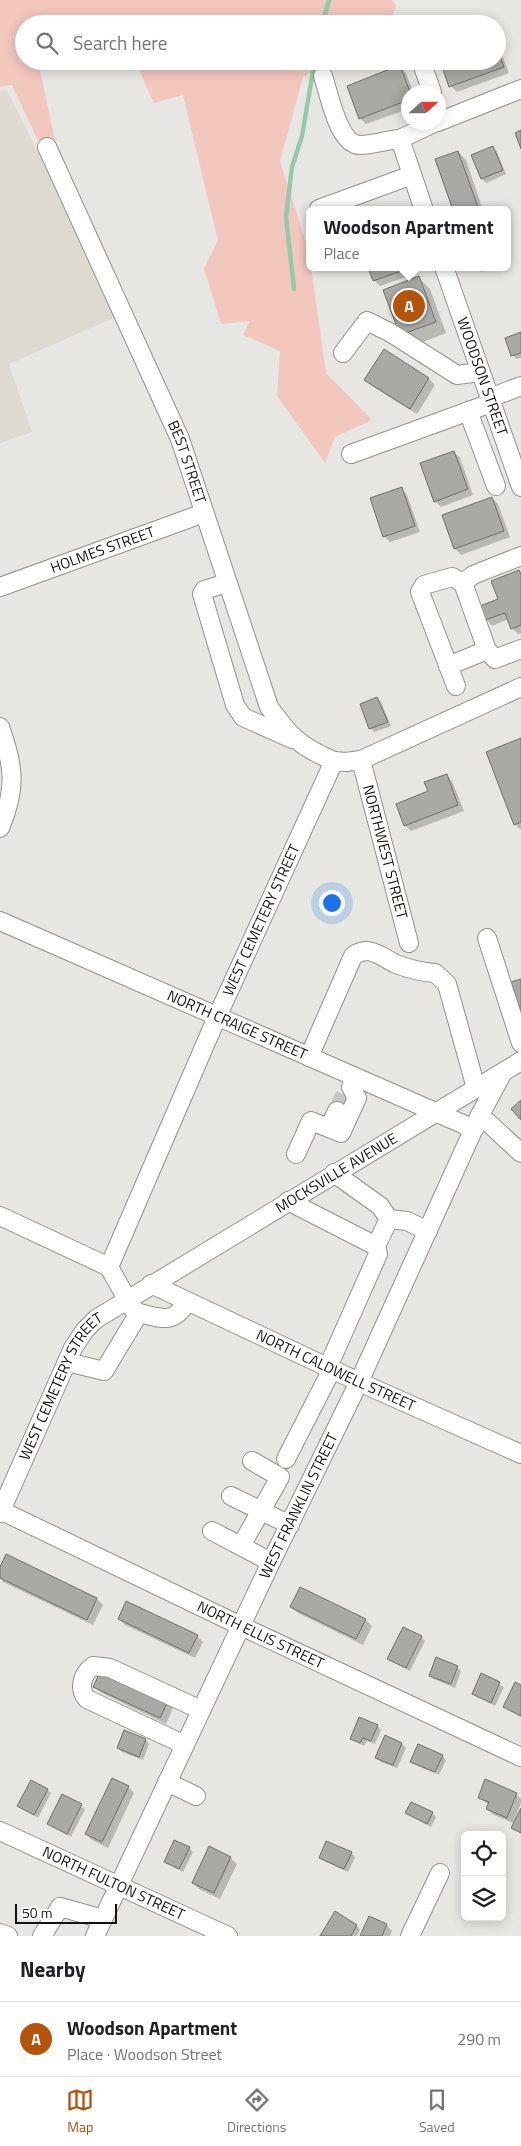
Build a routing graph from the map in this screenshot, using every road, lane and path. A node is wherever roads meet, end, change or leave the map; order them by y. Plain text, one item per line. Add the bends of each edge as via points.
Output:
1 (424, 70) edge
2 (323, 76) dead end
3 (430, 85) edge
4 (521, 90) edge
5 (446, 117) edge
6 (420, 130) edge
7 (400, 142) junction
8 (47, 147) dead end
9 (412, 175) junction
10 (327, 206) edge
11 (423, 206) edge
12 (445, 271) edge
13 (343, 353) dead end
14 (480, 372) junction
15 (521, 386) edge
16 (490, 400) junction
17 (468, 411) junction
18 (351, 454) dead end
19 (496, 486) dead end
20 (521, 487) edge
21 (204, 512) junction
22 (521, 556) edge
23 (227, 583) junction
24 (463, 583) junction
25 (0, 587) edge
26 (521, 649) edge
27 (487, 650) junction
28 (448, 666) junction
29 (456, 686) dead end
30 (521, 687) edge
31 (0, 727) edge
32 (299, 742) junction
33 (361, 760) junction
34 (334, 761) junction
35 (0, 828) edge
36 (0, 920) edge
37 (487, 938) dead end
38 (409, 943) dead end
39 (217, 1017) junction
40 (521, 1043) edge
41 (310, 1057) junction
42 (521, 1061) edge
43 (502, 1074) junction
44 (351, 1086) junction
45 (476, 1088) junction
46 (337, 1111) tunnel mouth
47 (435, 1112) junction
48 (477, 1122) junction
49 (329, 1128) junction
50 (521, 1153) edge
51 (296, 1154) dead end
52 (334, 1174) junction
53 (288, 1201) junction
54 (0, 1216) edge
55 (389, 1219) junction
56 (428, 1231) junction
57 (376, 1246) junction
58 (109, 1267) junction
59 (150, 1284) junction
60 (126, 1298) junction
61 (187, 1302) junction
62 (139, 1313) junction
63 (67, 1362) junction
64 (330, 1368) junction
65 (360, 1382) junction
66 (521, 1454) edge
67 (286, 1459) dead end
68 (252, 1461) dead end
69 (232, 1496) dead end
70 (0, 1511) edge
71 (260, 1512) junction
72 (290, 1525) junction
73 (212, 1531) dead end
74 (241, 1546) junction
75 (271, 1562) junction
76 (241, 1626) junction
77 (201, 1710) junction
78 (185, 1745) junction
79 (521, 1757) edge
80 (167, 1782) junction
81 (196, 1796) dead end
82 (0, 1831) edge
83 (440, 1873) dead end
84 (118, 1886) junction
85 (103, 1919) junction
86 (0, 1933) edge
87 (8, 1936) edge
88 (42, 1936) edge
89 (95, 1936) edge
90 (228, 1936) edge
91 (410, 1936) edge

1 - 3 street
2 - 7 street via 342,133 349,142 360,146
4 - 5 street
6 - 7 street
7 - 9 street
8 - 21 street, BEST STREET via 180,439
9 - 10 street
9 - 11 street
12 - 14 street, WOODSON STREET
13 - 14 street via 367,321 457,375
14 - 16 street, WOODSON STREET
15 - 16 street
16 - 17 street
16 - 20 street, WOODSON STREET
17 - 18 street
17 - 19 street
21 - 23 street, BEST STREET
21 - 25 street, HOLMES STREET
22 - 24 street via 473,575
23 - 32 street, BEST STREET via 268,707
23 - 32 street via 204,590 202,594 235,705 244,717
24 - 27 street
24 - 28 street via 452,577 424,585 420,592
26 - 27 street via 495,659
27 - 28 street
28 - 29 street
30 - 33 street
31 - 35 street via 9,751 13,777 8,809
32 - 34 street, BEST STREET
33 - 34 street
33 - 38 street, NORTHWEST STREET
34 - 39 street, WEST CEMETERY STREET
36 - 39 street, NORTH CRAIGE STREET
37 - 40 street
39 - 41 street, NORTH CRAIGE STREET
39 - 58 street, WEST CEMETERY STREET
41 - 44 street, NORTH CRAIGE STREET
41 - 45 street via 353,956 360,951 374,951 396,964 435,973 447,984
42 - 43 street, MOCKSVILLE AVENUE
43 - 45 street, MOCKSVILLE AVENUE
43 - 48 street, WEST FRANKLIN STREET
44 - 47 street, NORTH CRAIGE STREET
44 - 49 street via 356,1098 341,1134
45 - 47 street, MOCKSVILLE AVENUE
46 - 49 street
47 - 48 street, NORTH CRAIGE STREET
47 - 52 street, MOCKSVILLE AVENUE
48 - 50 street, NORTH CRAIGE STREET
48 - 56 street, WEST FRANKLIN STREET
49 - 51 street via 312,1121
52 - 53 street, MOCKSVILLE AVENUE
52 - 55 street via 380,1206
53 - 57 street
53 - 59 street, MOCKSVILLE AVENUE
54 - 58 street
55 - 56 street via 407,1221
55 - 57 street
56 - 65 street, WEST FRANKLIN STREET
57 - 64 street via 378,1254
58 - 60 street
59 - 60 street, WEST CEMETERY STREET
59 - 61 street, NORTH CALDWELL STREET
60 - 62 street
60 - 63 street, WEST CEMETERY STREET via 91,1323
61 - 62 street via 181,1312 166,1320
61 - 64 street, NORTH CALDWELL STREET
62 - 63 street via 104,1372
63 - 70 street, WEST CEMETERY STREET
64 - 65 street, NORTH CALDWELL STREET
64 - 67 street
65 - 66 street, NORTH CALDWELL STREET
65 - 72 street, WEST FRANKLIN STREET
68 - 71 street via 280,1477
69 - 71 street
70 - 76 street, NORTH ELLIS STREET
71 - 72 street
71 - 74 street
72 - 75 street, WEST FRANKLIN STREET
73 - 74 street
74 - 75 street
75 - 76 street, WEST FRANKLIN STREET
76 - 77 street, WEST FRANKLIN STREET
76 - 79 street, NORTH ELLIS STREET
77 - 78 street, WEST FRANKLIN STREET
77 - 78 street via 110,1668 93,1666 85,1677 81,1687 86,1699
78 - 80 street, WEST FRANKLIN STREET
80 - 81 street
80 - 84 street, WEST FRANKLIN STREET
82 - 84 street, NORTH FULTON STREET
83 - 91 street
84 - 85 street, WEST FRANKLIN STREET
84 - 90 street, NORTH FULTON STREET
85 - 88 street via 60,1907
85 - 89 street, WEST FRANKLIN STREET
86 - 87 street

